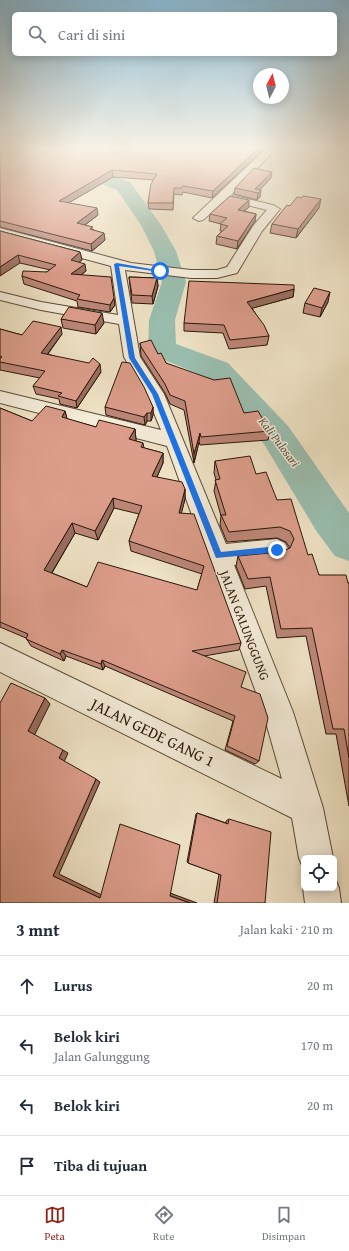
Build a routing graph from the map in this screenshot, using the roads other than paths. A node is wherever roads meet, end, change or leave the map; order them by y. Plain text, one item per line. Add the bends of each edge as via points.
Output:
1 (229, 191) edge
2 (224, 196) junction
3 (200, 218) dead end
4 (0, 232) edge
5 (117, 264) junction
6 (0, 296) edge
7 (126, 321) junction
8 (0, 397) edge
9 (175, 441) junction
10 (277, 550) dead end
11 (218, 556) junction
12 (0, 657) edge
13 (307, 808) junction
14 (315, 855) edge
15 (322, 891) edge
16 (324, 903) edge

1 - 2 street
2 - 3 street
2 - 5 street via 274,208 257,229 232,270 191,274
4 - 5 street
5 - 7 street, JALAN GALUNGGUNG
6 - 7 street
7 - 9 street, JALAN GALUNGGUNG via 132,358 155,394
8 - 9 street
9 - 11 street, JALAN GALUNGGUNG
10 - 11 street
11 - 13 street, JALAN GALUNGGUNG via 278,712
12 - 13 street, JALAN GEDE GANG 1
13 - 14 street, JALAN GALUNGGUNG
15 - 16 street

